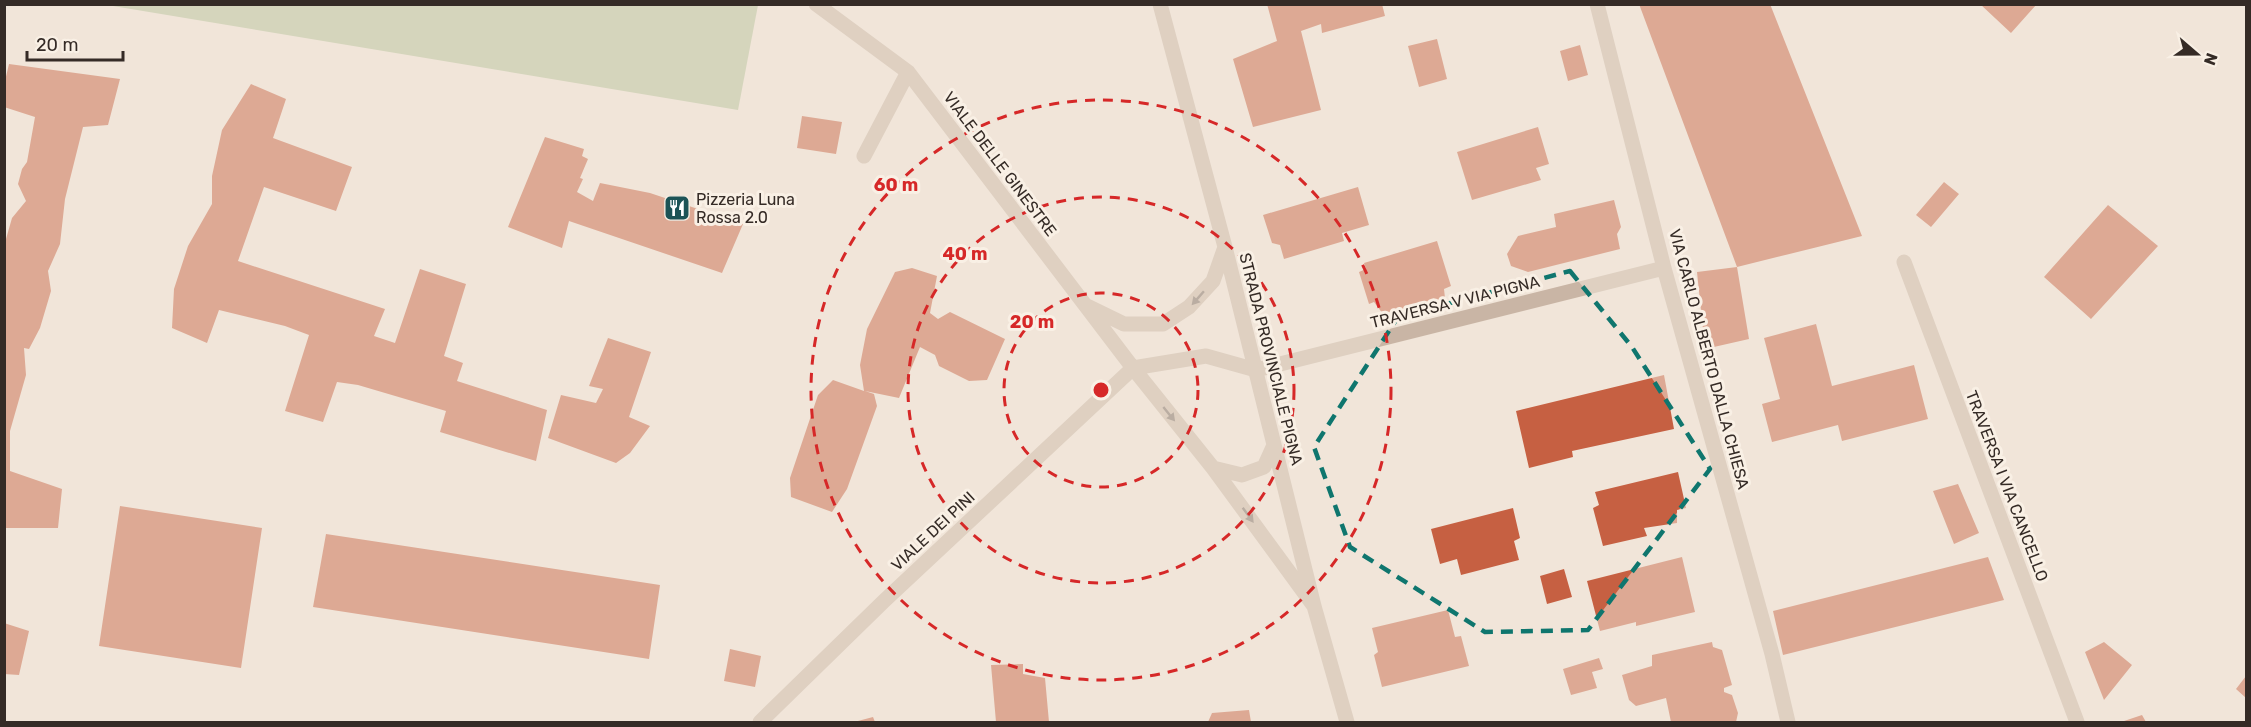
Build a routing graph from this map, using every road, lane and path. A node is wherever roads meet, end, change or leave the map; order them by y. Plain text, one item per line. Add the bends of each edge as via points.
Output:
1 (816, 4) edge
2 (1160, 4) edge
3 (1597, 4) edge
4 (908, 72) junction
5 (864, 156) dead end
6 (1225, 247) junction
7 (1904, 262) dead end
8 (1664, 268) junction
9 (1084, 304) junction
10 (1132, 368) junction
11 (1256, 370) junction
12 (1274, 445) junction
13 (1213, 468) junction
14 (1314, 606) junction
15 (760, 723) edge
16 (1347, 723) edge
17 (1788, 723) edge
18 (2077, 723) edge

1 - 4 street, VIALE DELLE GINESTRE
2 - 6 street, STRADA PROVINCIALE PIGNA
3 - 8 street, VIA CARLO ALBERTO DALLA CHIESA
4 - 5 street
4 - 9 street, VIALE DELLE GINESTRE
6 -> 9 street via 1213,281 1190,308 1163,324 1124,324
6 - 11 street, STRADA PROVINCIALE PIGNA
7 - 18 street, TRAVERSA I VIA CANCELLO
8 - 11 street, TRAVERSA V VIA PIGNA
8 - 17 street, VIA CARLO ALBERTO DALLA CHIESA
9 - 10 street, VIALE DELLE GINESTRE
10 - 11 street via 1206,356
10 -> 13 street, VIALE DELLE GINESTRE
10 - 15 street, VIALE DEI PINI
11 - 12 street, STRADA PROVINCIALE PIGNA
12 - 13 street via 1264,467 1242,475
12 - 14 street, STRADA PROVINCIALE PIGNA
13 -> 14 street, VIALE DELLE GINESTRE
14 - 16 street, STRADA PROVINCIALE PIGNA

